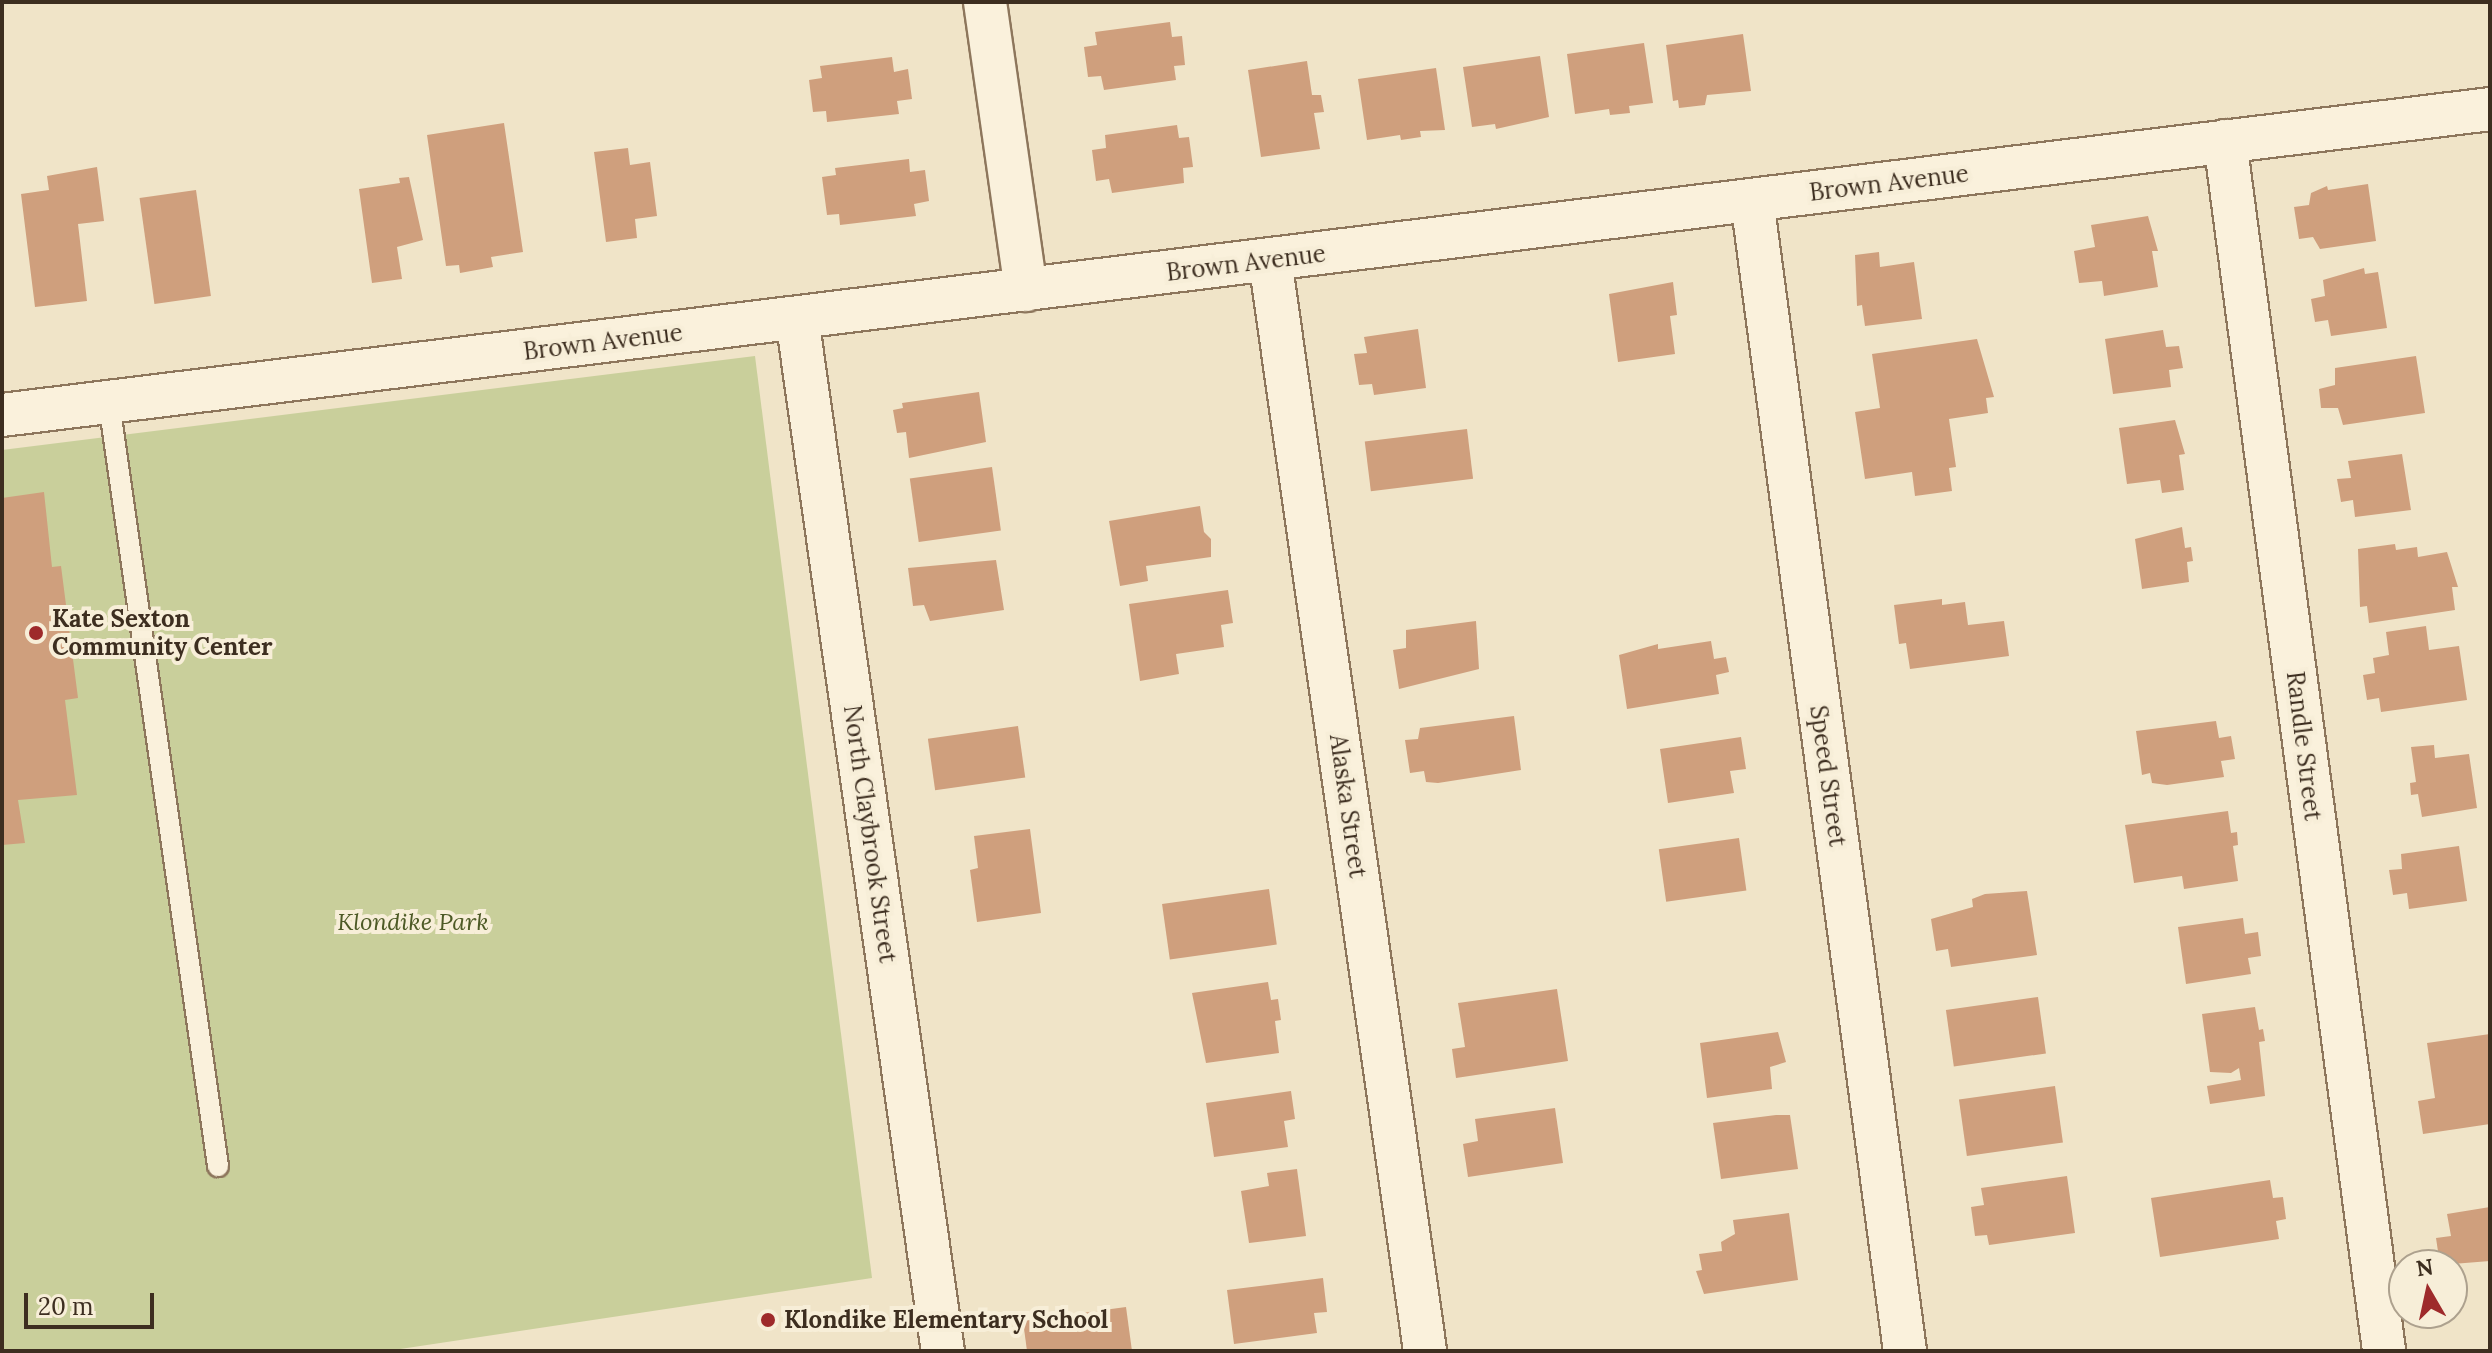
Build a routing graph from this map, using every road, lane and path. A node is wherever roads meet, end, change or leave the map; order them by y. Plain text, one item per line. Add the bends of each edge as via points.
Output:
1 (985, 2) edge
2 (2490, 109) edge
3 (2225, 141) junction
4 (1752, 200) junction
5 (1270, 260) junction
6 (1026, 290) junction
7 (797, 318) junction
8 (109, 403) junction
9 (2, 415) edge
10 (218, 1166) dead end
11 (943, 1351) edge
12 (1425, 1351) edge
13 (1905, 1351) edge
14 (2384, 1351) edge

1 - 6 street
2 - 3 street, Brown Avenue
3 - 4 street, Brown Avenue
3 - 14 street, Randle Street
4 - 5 street, Brown Avenue
4 - 13 street, Speed Street
5 - 6 street, Brown Avenue
5 - 12 street, Alaska Street
6 - 7 street, Brown Avenue
7 - 8 street, Brown Avenue
7 - 11 street, North Claybrook Street
8 - 9 street, Brown Avenue
8 - 10 lane

